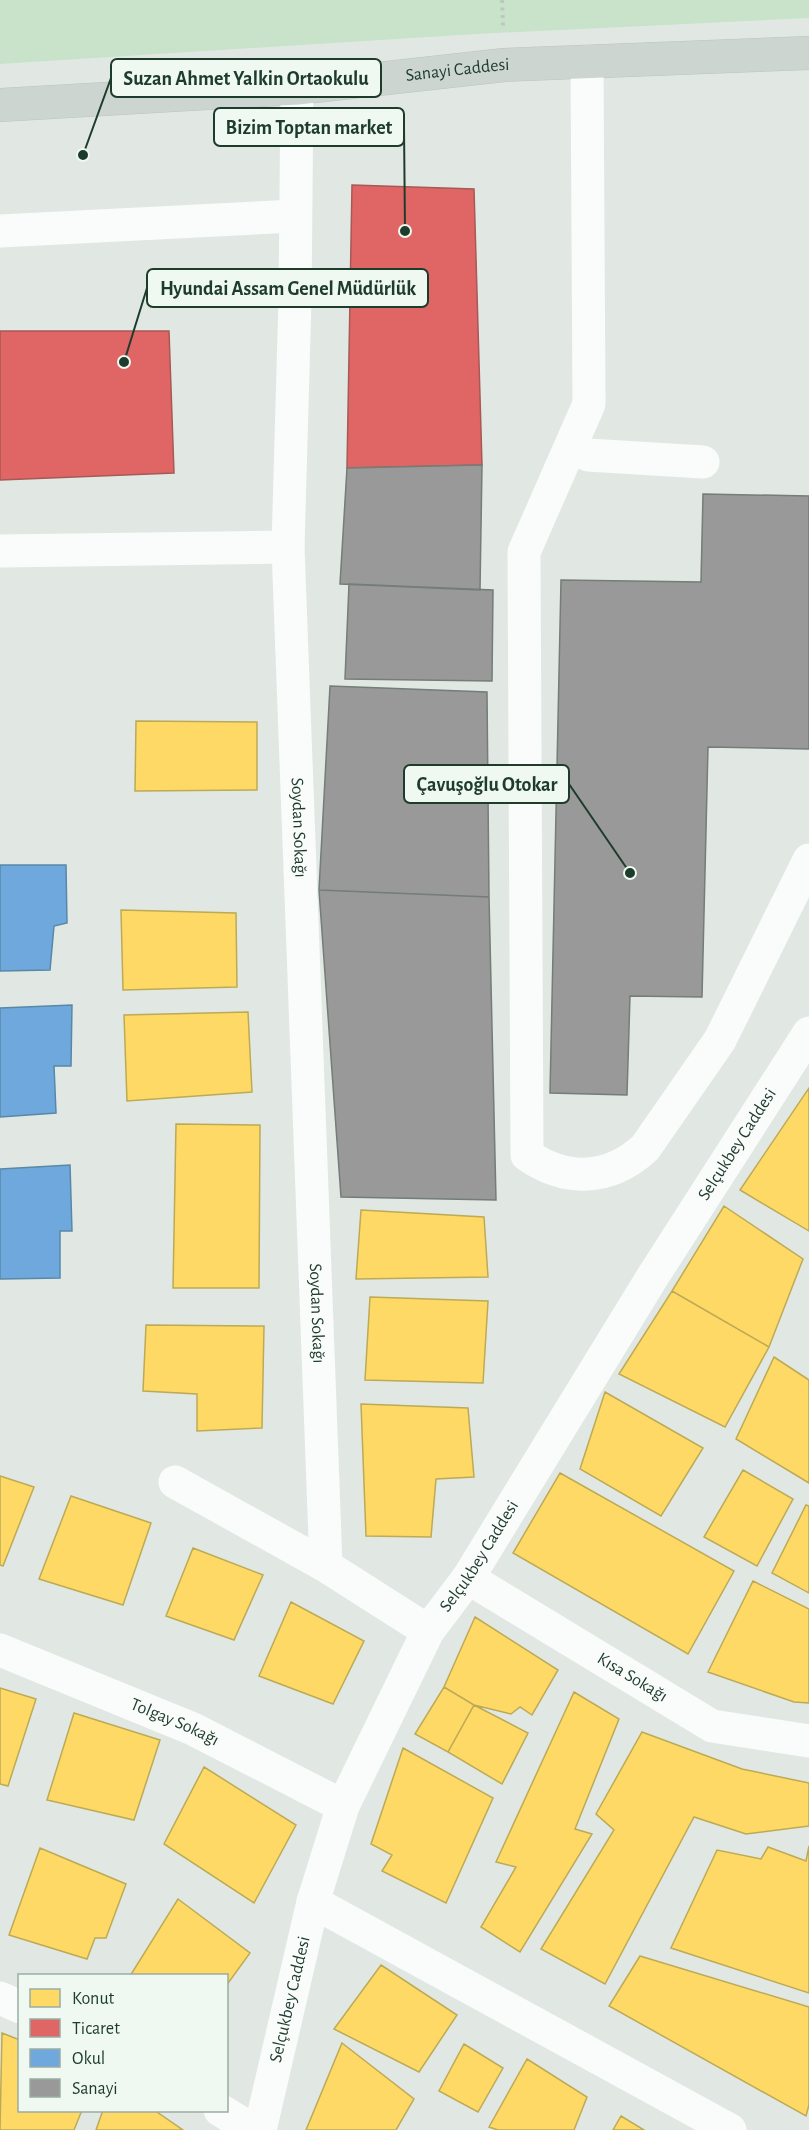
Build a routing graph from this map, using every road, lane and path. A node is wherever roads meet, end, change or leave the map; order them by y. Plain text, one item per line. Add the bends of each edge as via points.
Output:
1 (502, 0) edge
2 (504, 33) dead end
3 (809, 53) edge
4 (587, 62) junction
5 (297, 88) junction
6 (0, 105) edge
7 (295, 216) junction
8 (0, 231) edge
9 (571, 446) junction
10 (703, 462) dead end
11 (288, 547) junction
12 (0, 551) edge
13 (809, 860) edge
14 (809, 1033) edge
15 (175, 1482) dead end
16 (326, 1566) junction
17 (468, 1578) junction
18 (428, 1631) junction
19 (0, 1650) edge
20 (809, 1741) edge
21 (343, 1806) junction
22 (313, 1902) junction
23 (0, 1998) edge
24 (18, 2006) edge
25 (223, 2112) edge
26 (253, 2130) edge
27 (260, 2130) edge
28 (730, 2130) edge

1 - 2 path
3 - 4 main road, Sanayi Caddesi
4 - 5 main road, Sanayi Caddesi via 504,65
4 - 9 street via 589,404
5 - 6 main road, Sanayi Caddesi
5 - 7 street, Soydan Sokağı
7 - 8 street
7 - 11 street, Soydan Sokağı
9 - 10 street via 588,455
9 - 13 street via 524,552 527,1155 555,1171 591,1175 630,1161 645,1148 720,1040
11 - 12 street
11 - 16 street, Soydan Sokağı
14 - 17 street, Selçukbey Caddesi via 652,1276
15 - 16 street
16 - 18 street
17 - 18 street, Selçukbey Caddesi
17 - 20 street, Kısa Sokağı via 712,1726
18 - 21 street, Selçukbey Caddesi
19 - 21 street, Tolgay Sokağı via 193,1729
21 - 22 street, Selçukbey Caddesi
22 - 27 street, Selçukbey Caddesi
22 - 28 street
23 - 24 street
25 - 26 street

